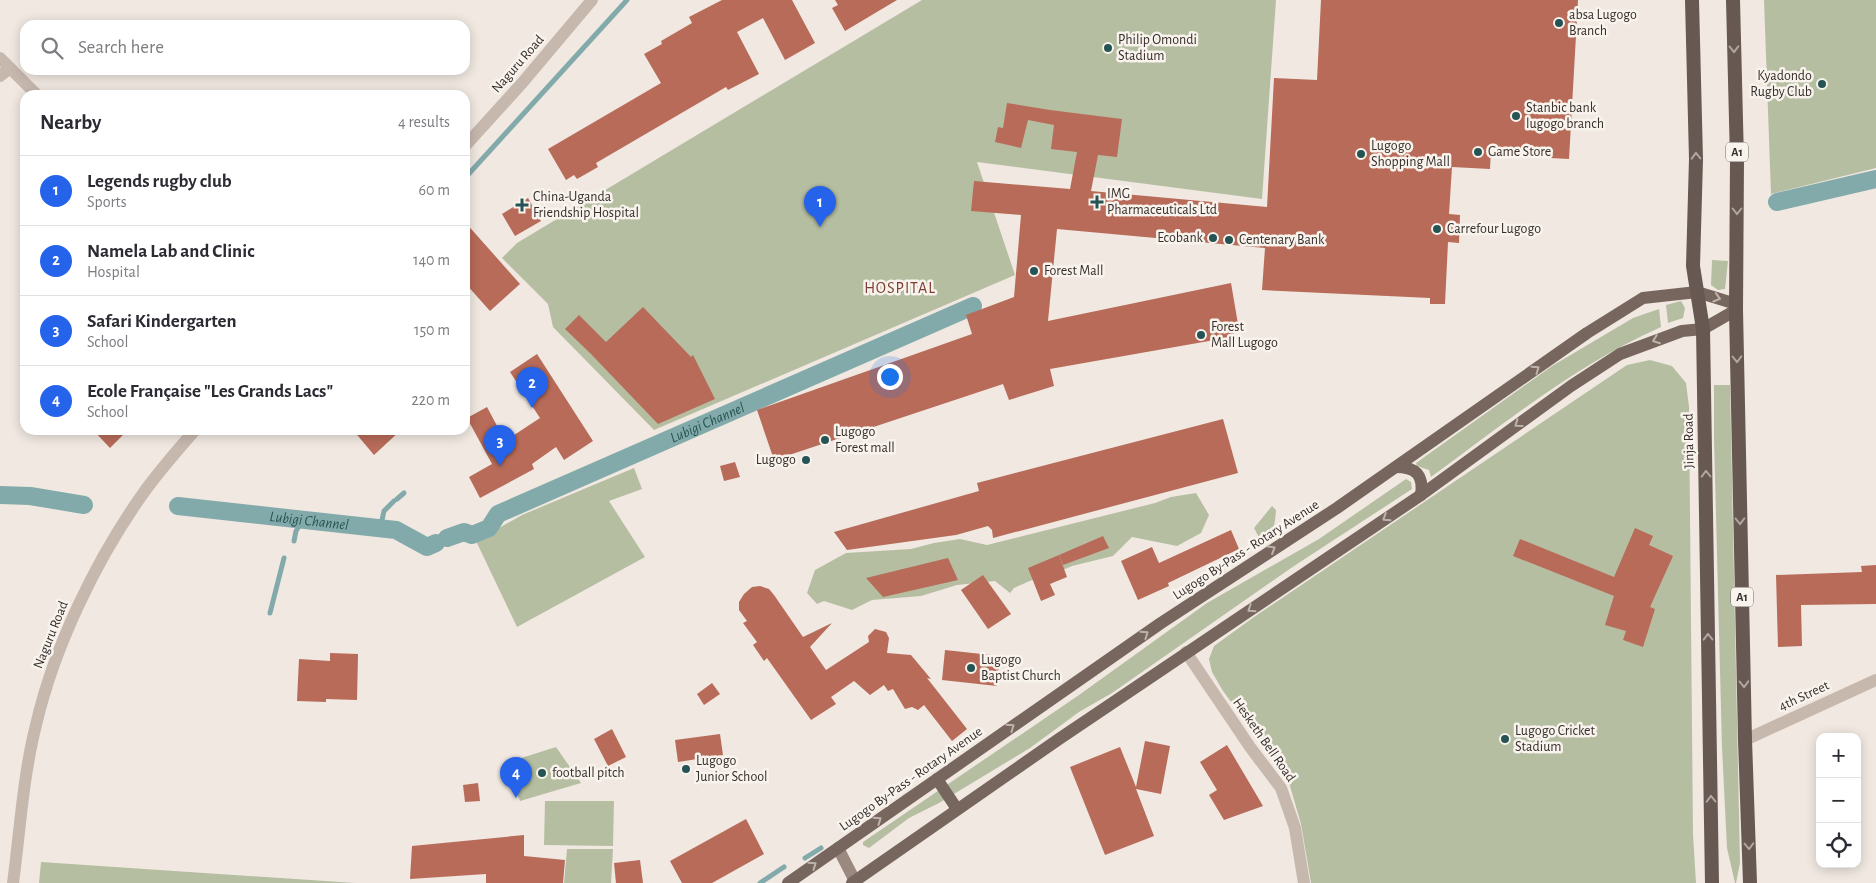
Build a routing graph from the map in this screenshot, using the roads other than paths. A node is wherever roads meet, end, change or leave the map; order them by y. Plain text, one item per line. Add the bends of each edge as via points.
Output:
1 (592, 0) edge
2 (1692, 0) edge
3 (1733, 0) edge
4 (0, 58) edge
5 (5, 72) edge
6 (30, 90) edge
7 (470, 140) edge
8 (1697, 292) junction
9 (1736, 307) junction
10 (1703, 329) junction
11 (191, 435) edge
12 (1396, 467) junction
13 (1421, 495) junction
14 (1186, 652) junction
15 (1876, 680) edge
16 (1745, 740) junction
17 (936, 779) junction
18 (957, 809) junction
19 (838, 848) junction
20 (854, 882) edge
21 (13, 883) edge
22 (788, 883) edge
23 (1304, 883) edge
24 (1712, 883) edge
25 (1750, 883) edge

1 - 7 street, Naguru Road
8 -> 2 highway, Jinja Road via 1693,266 1696,159
3 -> 9 highway, A1
4 - 5 street
5 - 6 street
8 -> 9 main road, Lugogo By-Pass - Rotary Avenue
8 - 10 highway, Jinja Road
12 -> 8 main road, Lugogo By-Pass - Rotary Avenue via 1587,333 1643,298
9 - 10 main road
9 -> 16 highway, A1
10 -> 13 main road via 1682,331 1620,354
24 -> 10 highway, Jinja Road
11 - 21 street, Naguru Road via 142,494 96,568 71,622 36,724
12 - 13 main road via 1408,467 1416,472 1421,480
17 -> 12 main road, Lugogo By-Pass - Rotary Avenue via 1161,623
13 -> 14 main road
14 - 18 main road
14 - 23 street, Hesketh Bell Road via 1281,788 1295,828
15 - 16 street, 4th Street
16 -> 25 highway, A1
17 - 18 main road
19 -> 17 main road, Lugogo By-Pass - Rotary Avenue
18 - 20 main road
19 - 20 main road
22 -> 19 main road, Lugogo By-Pass - Rotary Avenue

